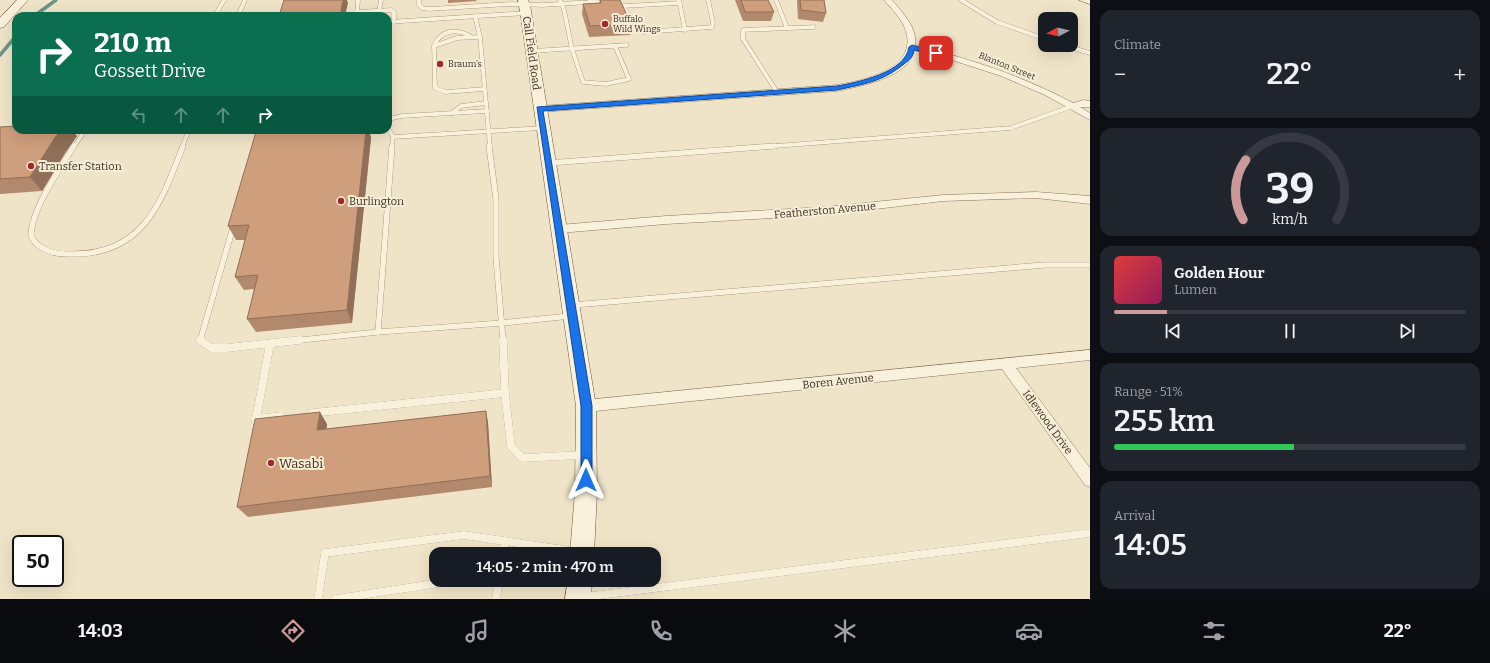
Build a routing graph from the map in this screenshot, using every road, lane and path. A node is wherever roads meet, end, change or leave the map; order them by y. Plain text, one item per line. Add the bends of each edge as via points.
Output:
1 (23, 0) edge
2 (224, 0) edge
3 (245, 0) edge
4 (358, 0) edge
5 (381, 0) edge
6 (419, 0) edge
7 (497, 0) edge
8 (708, 0) edge
9 (776, 0) edge
10 (888, 0) edge
11 (961, 0) edge
12 (1083, 0) edge
13 (591, 1) edge
14 (680, 1) edge
15 (560, 2) edge
16 (1090, 2) edge
17 (526, 4) edge
18 (497, 5) junction
19 (624, 6) junction
20 (379, 11) junction
21 (217, 12) edge
22 (240, 12) edge
23 (357, 12) edge
24 (372, 12) edge
25 (475, 16) junction
26 (394, 22) joint
27 (0, 25) edge
28 (814, 27) dead end
29 (787, 28) junction
30 (685, 30) junction
31 (470, 36) junction
32 (1038, 36) edge
33 (480, 37) junction
34 (434, 46) junction
35 (615, 46) junction
36 (628, 46) dead end
37 (912, 47) junction
38 (572, 49) junction
39 (1078, 49) edge
40 (532, 51) junction
41 (1090, 53) edge
42 (484, 89) junction
43 (777, 92) junction
44 (486, 103) junction
45 (1090, 104) edge
46 (1073, 106) junction
47 (540, 109) junction
48 (487, 111) junction
49 (450, 114) junction
50 (1090, 117) edge
51 (392, 118) edge
52 (543, 128) junction
53 (488, 131) junction
54 (83, 134) edge
55 (187, 134) edge
56 (391, 134) edge
57 (393, 137) junction
58 (549, 163) junction
59 (1090, 200) edge
60 (237, 214) edge
61 (559, 229) junction
62 (1090, 264) edge
63 (572, 311) junction
64 (502, 323) junction
65 (378, 332) junction
66 (270, 344) junction
67 (1090, 355) edge
68 (1005, 364) junction
69 (505, 393) junction
70 (586, 406) junction
71 (303, 414) edge
72 (287, 416) edge
73 (256, 419) junction
74 (253, 434) edge
75 (586, 454) junction
76 (1090, 480) edge
77 (1090, 533) edge
78 (505, 541) junction
79 (504, 547) edge
80 (544, 547) edge
81 (582, 547) edge
82 (429, 585) edge
83 (498, 587) edge
84 (579, 592) edge
85 (318, 599) edge
86 (336, 599) edge
87 (496, 599) edge

1 - 27 main road
2 - 21 lane
3 - 22 lane
4 - 23 lane
5 - 20 lane
6 - 18 lane via 422,8 429,9
7 - 18 lane
8 - 30 lane via 712,27
9 - 29 lane
10 - 37 street via 908,25
11 - 32 lane via 997,22
12 - 16 street
13 - 15 lane
13 - 19 lane via 618,3
14 - 19 lane
14 - 30 lane
15 - 17 lane
15 - 38 lane
17 - 18 lane
17 - 25 lane
17 - 40 main road, Call Field Road
19 - 30 lane via 639,31
20 - 24 lane
20 - 26 lane via 394,12
25 - 26 lane
25 - 33 lane
28 - 29 lane
29 - 43 lane via 749,29 743,30 742,34
31 - 33 lane
31 - 34 lane via 453,38
31 - 34 lane via 463,31 452,31 442,34 436,39
33 - 42 lane
34 - 42 lane via 435,88 446,92
35 - 36 lane
35 - 38 lane
35 - 38 lane via 628,76 624,82 583,82
37 - 43 street via 906,60 889,73 868,82 837,88
37 - 46 street, Blanton Street via 987,68
38 - 40 lane
39 - 41 lane
40 - 47 main road, Call Field Road
42 - 44 lane
43 - 47 street
44 - 48 lane
44 - 49 lane via 461,106
45 - 46 street
46 - 50 street, Blanton Street
46 - 58 lane via 1011,128
47 - 52 main road, Call Field Road
48 - 49 lane
48 - 53 lane
49 - 51 lane
52 - 53 lane
52 - 58 main road, Call Field Road
53 - 57 lane
53 - 64 lane via 496,199 496,257
54 - 55 lane via 47,191 31,227 31,235 36,243 47,252 70,255 99,251 118,245 139,232 152,216
56 - 57 lane
57 - 65 lane
58 - 61 main road, Call Field Road
59 - 61 street, Featherston Avenue via 1021,195 943,198 825,211
60 - 66 lane via 200,341 211,348
61 - 63 main road, Call Field Road
62 - 63 lane via 1044,264
63 - 64 lane
63 - 70 main road, Call Field Road
64 - 65 lane
64 - 69 lane
65 - 66 lane
66 - 73 lane
67 - 68 street, Boren Avenue
68 - 70 street, Boren Avenue
68 - 76 street, Idlewood Drive
69 - 71 lane
69 - 75 lane via 511,446 522,458
70 - 75 main road, Call Field Road
72 - 73 lane
73 - 74 lane
75 - 81 main road, Call Field Road
77 - 84 lane
78 - 79 lane
78 - 80 lane
78 - 85 lane via 464,535 325,553
82 - 86 lane
83 - 87 lane

